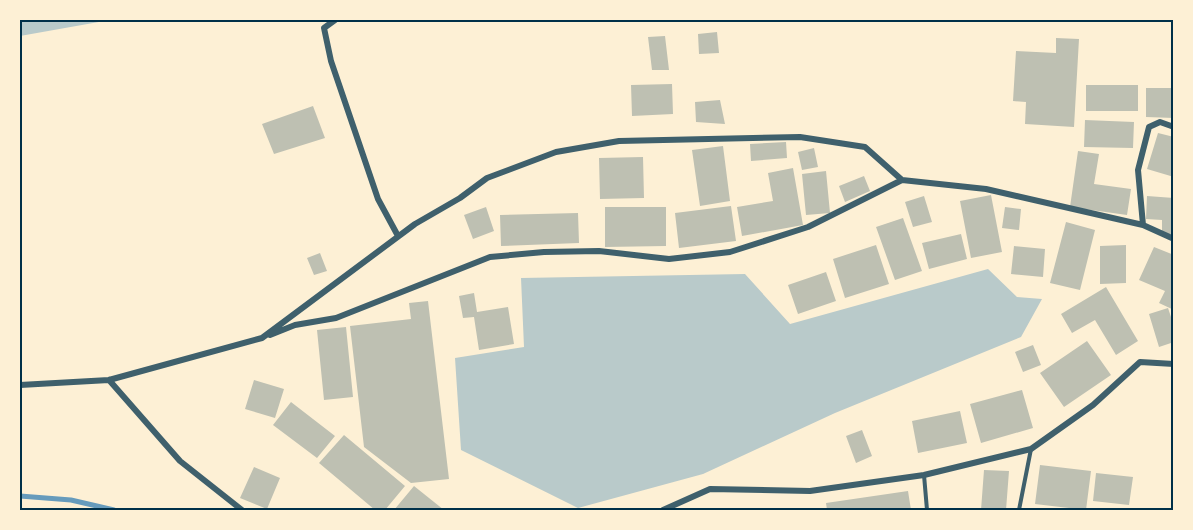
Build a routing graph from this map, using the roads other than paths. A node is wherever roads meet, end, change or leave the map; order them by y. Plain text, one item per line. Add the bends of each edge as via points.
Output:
1 (335, 20) edge
2 (1173, 127) edge
3 (902, 180) junction
4 (1143, 225) junction
5 (398, 236) junction
6 (1173, 239) edge
7 (262, 338) junction
8 (1173, 364) edge
9 (109, 380) junction
10 (20, 386) edge
11 (1031, 449) junction
12 (924, 475) junction
13 (242, 510) edge
14 (663, 510) edge
15 (927, 510) edge
16 (1019, 510) edge

1 - 5 street via 324,28 331,61 378,199
2 - 4 street via 1160,122 1149,127 1138,170
3 - 4 street via 986,189
3 - 5 street via 865,147 800,137 619,141 556,152 487,178
3 - 7 street via 808,227 730,252 669,259 599,250 490,257 336,318
4 - 6 street
5 - 7 street
7 - 9 street
8 - 11 street via 1140,362 1093,405
9 - 10 street
9 - 13 street via 180,460
11 - 12 street
11 - 16 lane
12 - 14 street via 810,491 710,489
12 - 15 lane

